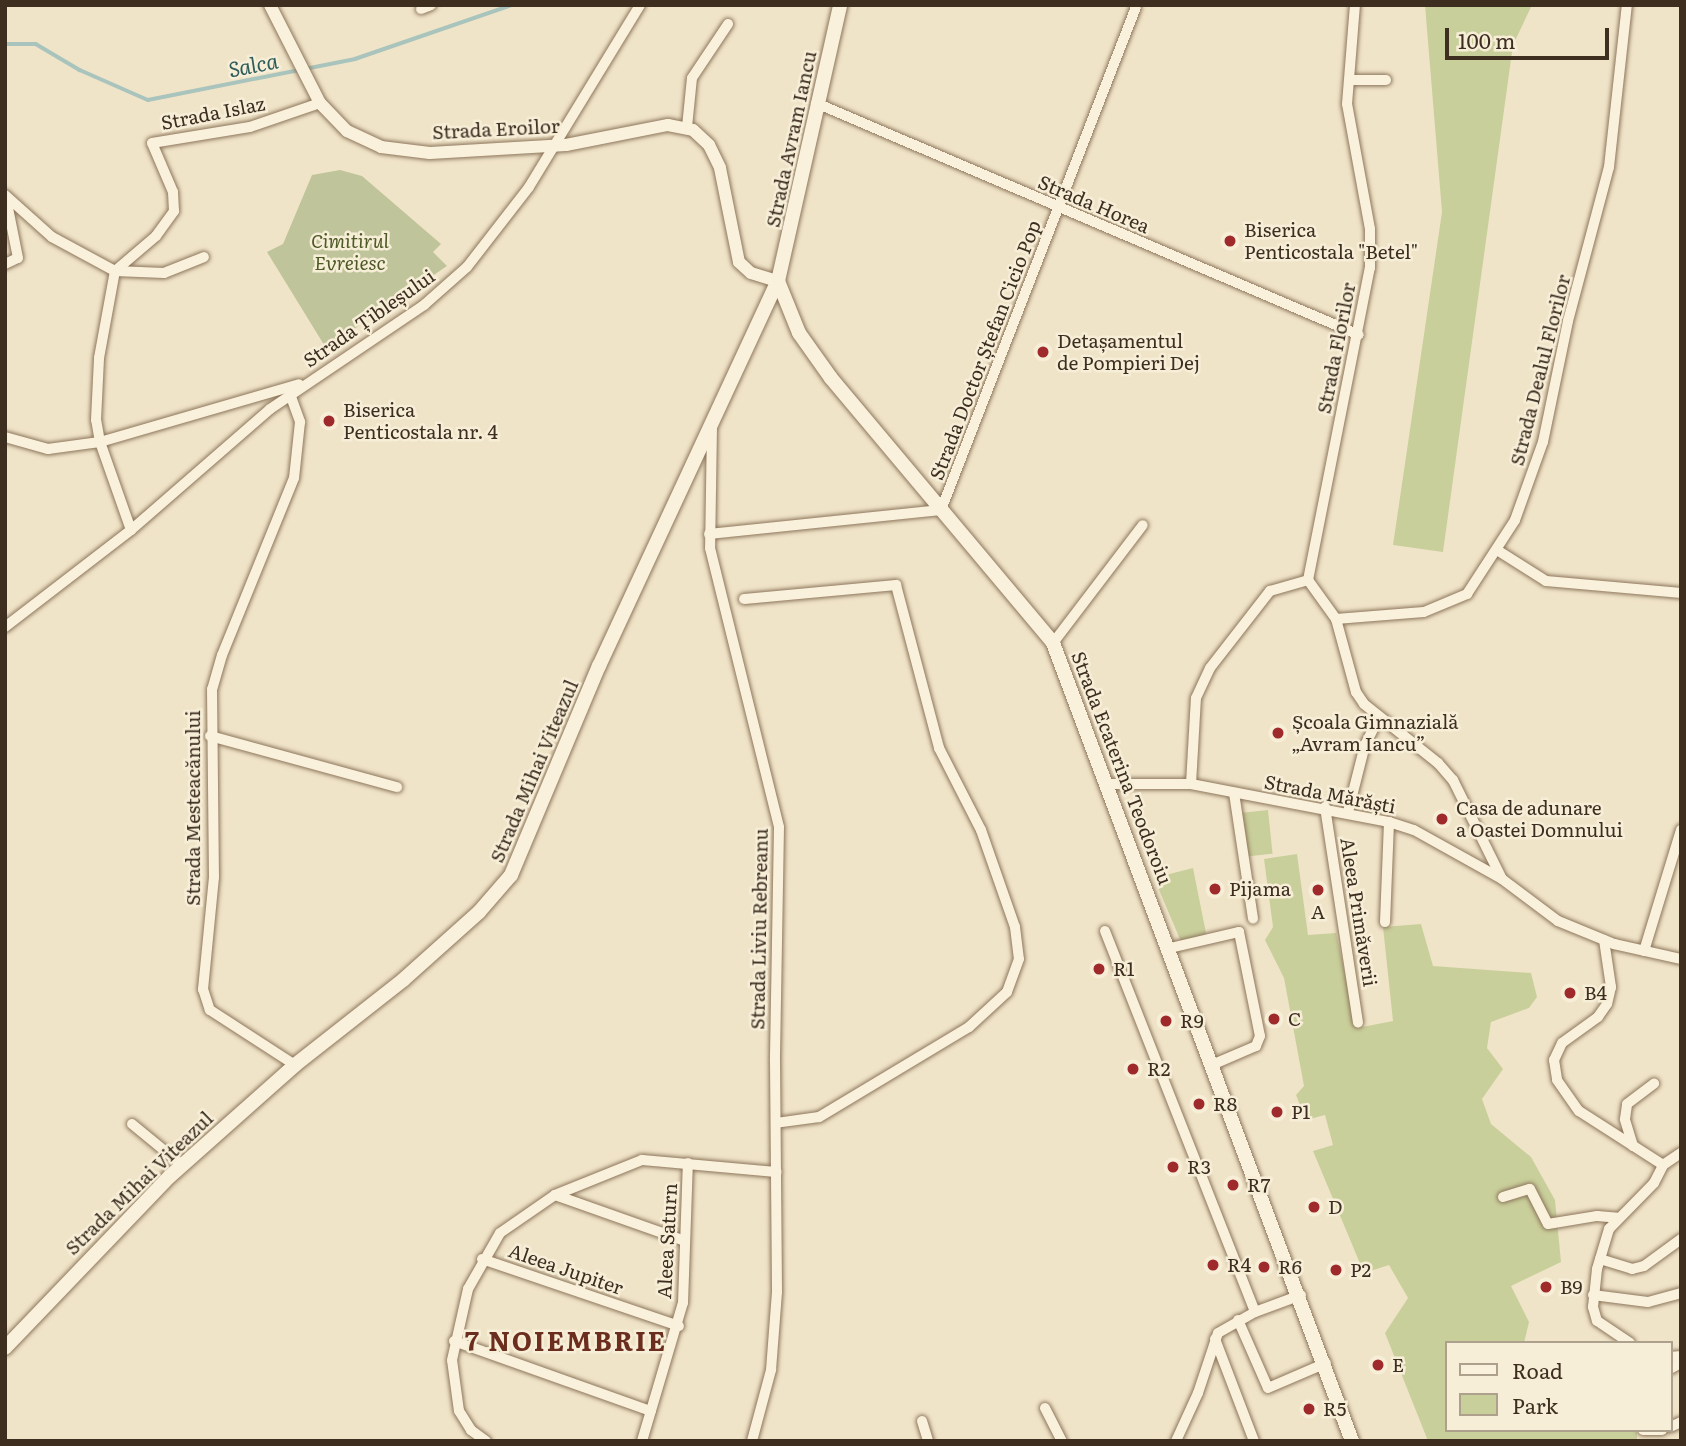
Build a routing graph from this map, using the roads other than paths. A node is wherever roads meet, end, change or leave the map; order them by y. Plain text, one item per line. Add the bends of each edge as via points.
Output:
1 (270, 5) edge
2 (640, 5) edge
3 (840, 5) edge
4 (1355, 5) edge
5 (1627, 5) edge
6 (1136, 6) edge
7 (728, 24) dead end
8 (1350, 80) junction
9 (1386, 80) dead end
10 (320, 103) junction
11 (816, 103) junction
12 (687, 127) junction
13 (554, 146) junction
14 (6, 196) edge
15 (1059, 208) junction
16 (204, 257) dead end
17 (5, 264) edge
18 (115, 271) junction
19 (778, 281) junction
20 (1359, 335) junction
21 (306, 383) junction
22 (290, 394) junction
23 (712, 423) junction
24 (5, 437) edge
25 (100, 442) junction
26 (941, 510) junction
27 (1143, 525) dead end
28 (131, 530) junction
29 (709, 534) junction
30 (1497, 550) junction
31 (1308, 580) junction
32 (1681, 593) edge
33 (744, 599) dead end
34 (1336, 619) junction
35 (5, 627) edge
36 (1053, 643) junction
37 (1378, 720) junction
38 (210, 736) junction
39 (1108, 784) junction
40 (1191, 784) junction
41 (397, 787) dead end
42 (1234, 793) junction
43 (1325, 807) junction
44 (1348, 811) junction
45 (1389, 822) junction
46 (1681, 830) edge
47 (1502, 878) junction
48 (1253, 919) dead end
49 (1385, 922) dead end
50 (1105, 931) dead end
51 (1604, 940) junction
52 (1170, 948) junction
53 (1644, 951) junction
54 (1681, 959) edge
55 (1358, 1022) dead end
56 (1214, 1064) junction
57 (295, 1065) junction
58 (1654, 1084) dead end
59 (776, 1123) junction
60 (132, 1124) dead end
61 (1633, 1146) junction
62 (1681, 1153) edge
63 (688, 1163) junction
64 (182, 1165) junction
65 (1663, 1165) junction
66 (776, 1172) junction
67 (555, 1195) junction
68 (1503, 1198) dead end
69 (1618, 1218) junction
70 (1681, 1239) edge
71 (685, 1241) junction
72 (482, 1259) junction
73 (1600, 1259) junction
74 (1681, 1293) edge
75 (1301, 1295) junction
76 (1593, 1295) junction
77 (1255, 1312) junction
78 (1238, 1320) junction
79 (679, 1326) junction
80 (1215, 1338) junction
81 (454, 1341) junction
82 (1627, 1341) edge
83 (5, 1348) edge
84 (1326, 1363) junction
85 (1045, 1408) dead end
86 (652, 1411) junction
87 (922, 1421) dead end
88 (1349, 1425) junction
89 (486, 1441) edge
90 (642, 1441) edge
91 (752, 1441) edge
92 (928, 1441) edge
93 (1062, 1441) edge
94 (1176, 1441) edge
95 (1254, 1441) edge
96 (1352, 1441) edge
97 (1359, 1441) edge

1 - 10 street, Strada Eroilor
2 - 13 street, Strada Țibleșului
3 - 11 main road, Strada Avram Iancu
4 - 8 street, Strada Florilor
5 - 30 street, Strada Dealul Florilor via 1604,194 1568,321 1543,442 1525,497
6 - 15 street, Strada Doctor Ștefan Cicio Pop
7 - 12 street via 692,78
8 - 9 street
8 - 20 street, Strada Florilor via 1349,123 1371,249
10 - 13 street, Strada Eroilor via 347,131 381,147 430,153
10 - 18 street, Strada Islaz via 250,127 152,143 173,192 174,211 156,236
11 - 15 street, Strada Horea
11 - 19 main road, Strada Avram Iancu
12 - 13 street, Strada Eroilor via 668,125
12 - 19 street via 715,154 739,262 751,273
13 - 21 street, Strada Țibleșului via 495,236 467,267 424,305
14 - 17 street via 18,258
14 - 18 street via 52,237
15 - 20 street, Strada Horea
15 - 26 street, Strada Doctor Ștefan Cicio Pop
16 - 18 street via 164,273
18 - 25 street via 99,358 96,421
19 - 23 main road, Strada Mihai Viteazul
19 - 26 main road, Strada Ecaterina Teodoroiu via 813,354
20 - 31 street, Strada Florilor
21 - 22 street, Strada Țibleșului
21 - 25 street, Strada Țibleșului
22 - 28 street, Strada Țibleșului
22 - 38 street, Strada Mesteacănului via 300,422 294,478 222,655 212,689
23 - 29 street, Strada Liviu Rebreanu
23 - 57 main road, Strada Mihai Viteazul via 599,666 511,874 479,912 403,980
24 - 25 street, Strada Țibleșului via 48,449
25 - 28 street
26 - 29 street
26 - 36 main road, Strada Ecaterina Teodoroiu
27 - 36 street
28 - 35 street, Strada Țibleșului
29 - 59 street, Strada Liviu Rebreanu via 779,827
30 - 32 street via 1546,582
30 - 34 street, Strada Dealul Florilor via 1467,594 1449,604 1394,617
31 - 34 street
31 - 40 street via 1270,591 1210,668 1196,698
33 - 59 street via 896,586 939,748 981,830 1015,927 1019,959 1007,992 969,1027 819,1117
34 - 37 street via 1356,692
36 - 39 main road, Strada Ecaterina Teodoroiu
37 - 44 street via 1365,745
37 - 47 street via 1438,763 1452,780
38 - 41 street
38 - 57 street, Strada Mesteacănului via 214,877 204,1003
39 - 40 street, Strada Mărăști
39 - 52 main road, Strada Ecaterina Teodoroiu
40 - 42 street, Strada Mărăști
42 - 43 street, Strada Mărăști
42 - 48 street
43 - 44 street, Strada Mărăști
43 - 55 street, Aleea Primăverii
44 - 45 street, Strada Mărăști
45 - 47 street, Strada Mărăști via 1414,830
45 - 49 street
46 - 53 street
47 - 51 street, Strada Mărăști via 1541,912
50 - 77 street
51 - 53 street, Strada Mărăști
51 - 61 street via 1611,987 1607,1004 1598,1017 1562,1043 1555,1070 1565,1096 1579,1111
52 - 56 main road, Strada Ecaterina Teodoroiu
52 - 56 street via 1238,932 1260,1036 1256,1046
53 - 54 street, Strada Mărăști
56 - 75 main road, Strada Ecaterina Teodoroiu
57 - 64 main road, Strada Mihai Viteazul
58 - 61 street via 1627,1104 1625,1119
59 - 66 street, Strada Liviu Rebreanu
60 - 64 street
61 - 65 street
62 - 65 street
63 - 66 street
63 - 67 street via 642,1160
63 - 71 street, Aleea Saturn
64 - 83 main road, Strada Mihai Viteazul via 57,1289
65 - 69 street via 1654,1182
66 - 91 street, Strada Liviu Rebreanu via 775,1335 767,1389
67 - 71 street
67 - 72 street via 508,1225
68 - 69 street via 1530,1189 1548,1224 1597,1216
69 - 73 street via 1609,1228
70 - 73 street via 1644,1266 1632,1269
71 - 79 street, Aleea Saturn
72 - 79 street, Aleea Jupiter
72 - 81 street
73 - 76 street
74 - 76 street via 1648,1302
75 - 77 street
75 - 84 main road, Strada Ecaterina Teodoroiu
76 - 82 street via 1597,1321
77 - 78 street
78 - 80 street
78 - 84 street via 1268,1388
79 - 86 street, Aleea Saturn
80 - 94 street via 1198,1393
80 - 95 street
81 - 86 street
81 - 89 street via 459,1411 471,1430
84 - 88 main road, Strada Ecaterina Teodoroiu
85 - 93 street
86 - 90 street, Aleea Saturn
87 - 92 street
88 - 96 main road, Strada Ecaterina Teodoroiu
88 - 97 main road, Strada Ecaterina Teodoroiu

